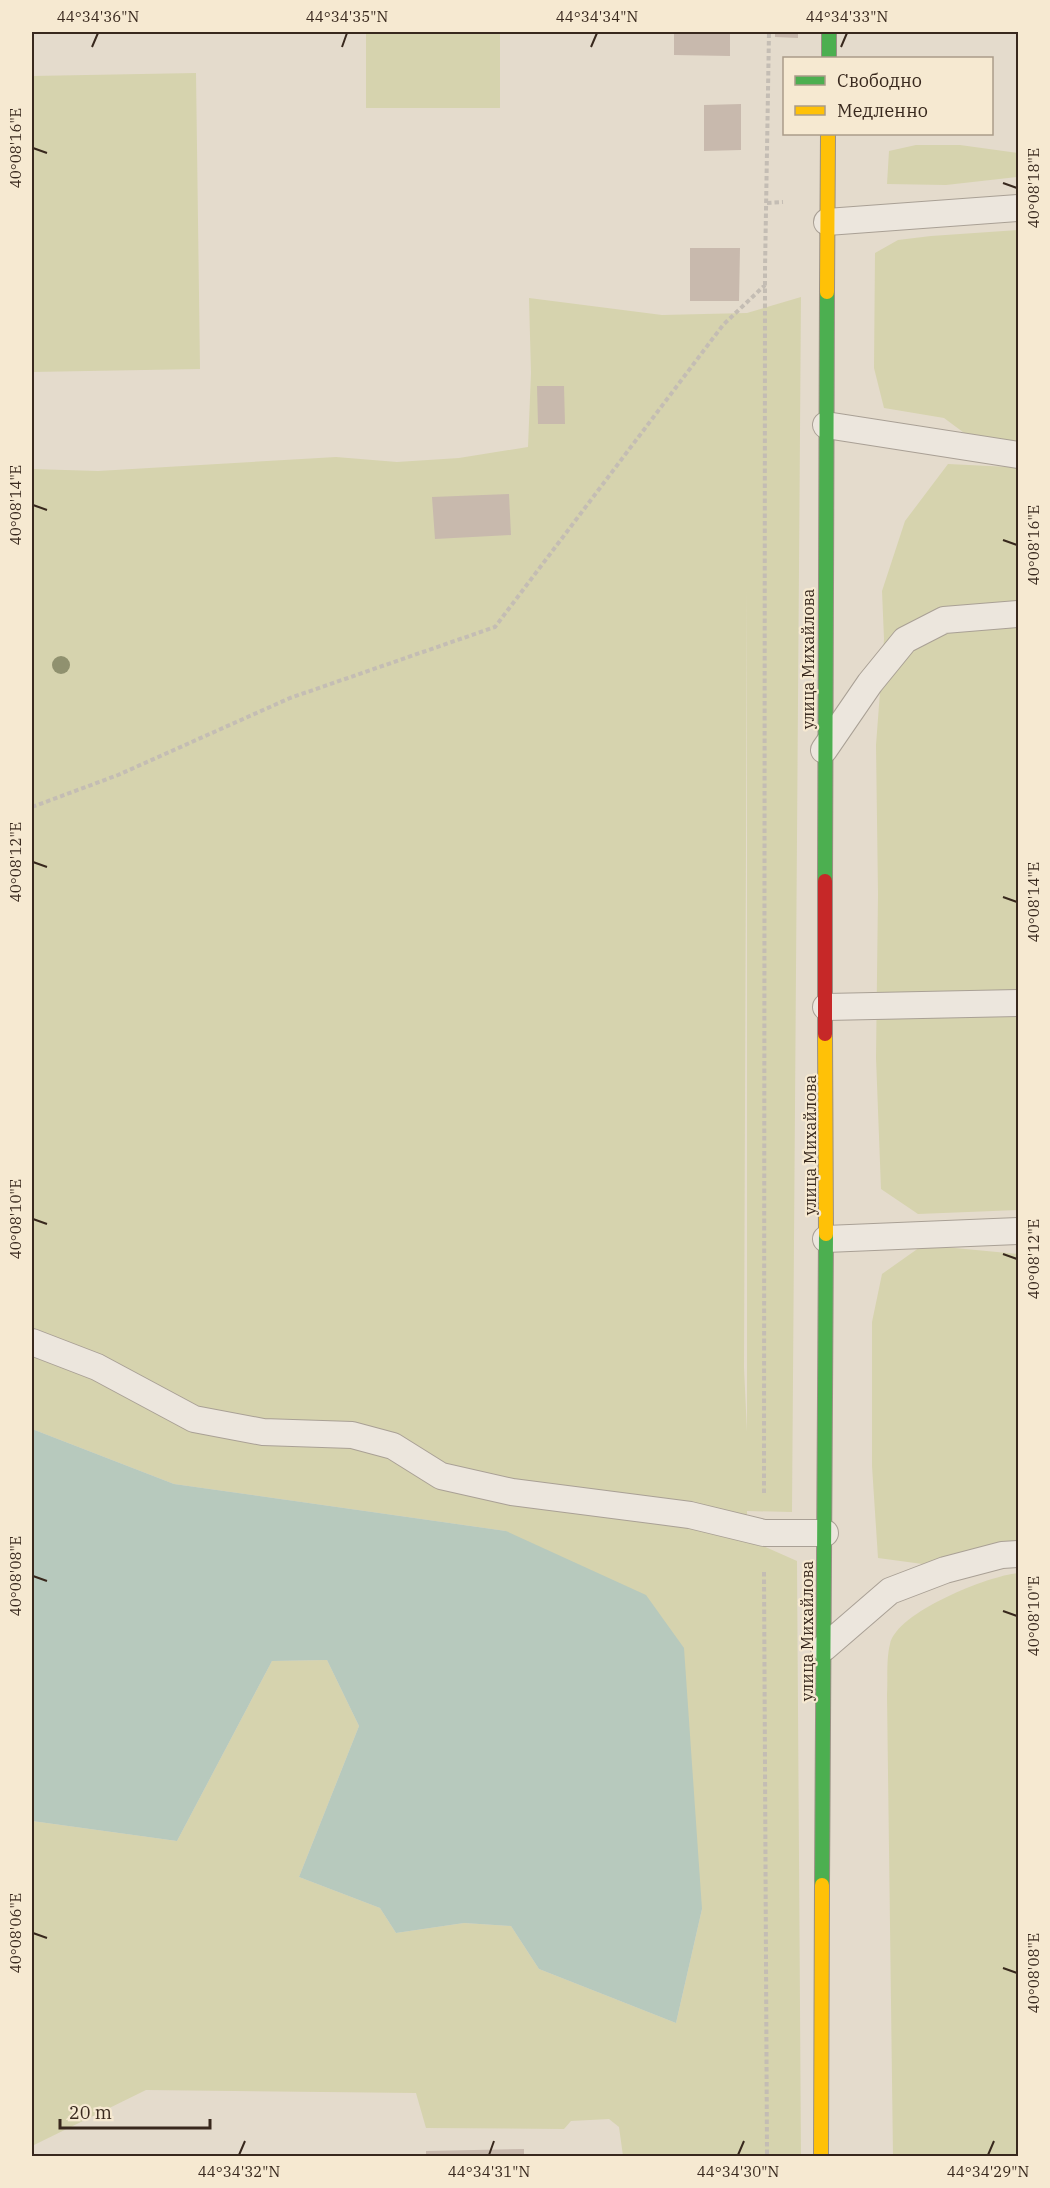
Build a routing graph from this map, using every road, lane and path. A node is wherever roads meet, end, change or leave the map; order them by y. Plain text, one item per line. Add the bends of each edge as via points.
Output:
1 (769, 32) edge
2 (829, 32) edge
3 (829, 57) edge
4 (828, 135) edge
5 (1018, 208) edge
6 (827, 222) junction
7 (765, 284) junction
8 (826, 424) junction
9 (1018, 455) edge
10 (1018, 614) edge
11 (824, 750) junction
12 (32, 807) edge
13 (1018, 1003) edge
14 (826, 1007) junction
15 (1018, 1231) edge
16 (826, 1239) junction
17 (32, 1342) edge
18 (764, 1533) junction
19 (825, 1533) junction
20 (1018, 1554) edge
21 (824, 1648) junction
22 (767, 2157) edge
23 (821, 2157) edge

1 - 7 path
2 - 3 street
4 - 6 street, улица Михайлова
5 - 6 lane
6 - 8 street, улица Михайлова
7 - 12 path via 723,326 495,627 290,698 118,775
7 - 18 path
8 - 9 lane
8 - 11 street, улица Михайлова
10 - 11 lane via 944,620 905,640
11 - 14 street, улица Михайлова
13 - 14 lane
14 - 16 street, улица Михайлова
15 - 16 lane
16 - 19 street, улица Михайлова
17 - 18 lane via 97,1367 194,1419 263,1432 352,1435 393,1446 441,1476 512,1492 690,1515
18 - 19 lane
18 - 22 path
19 - 21 street, улица Михайлова
20 - 21 lane via 945,1570 890,1591
21 - 23 street, улица Михайлова

